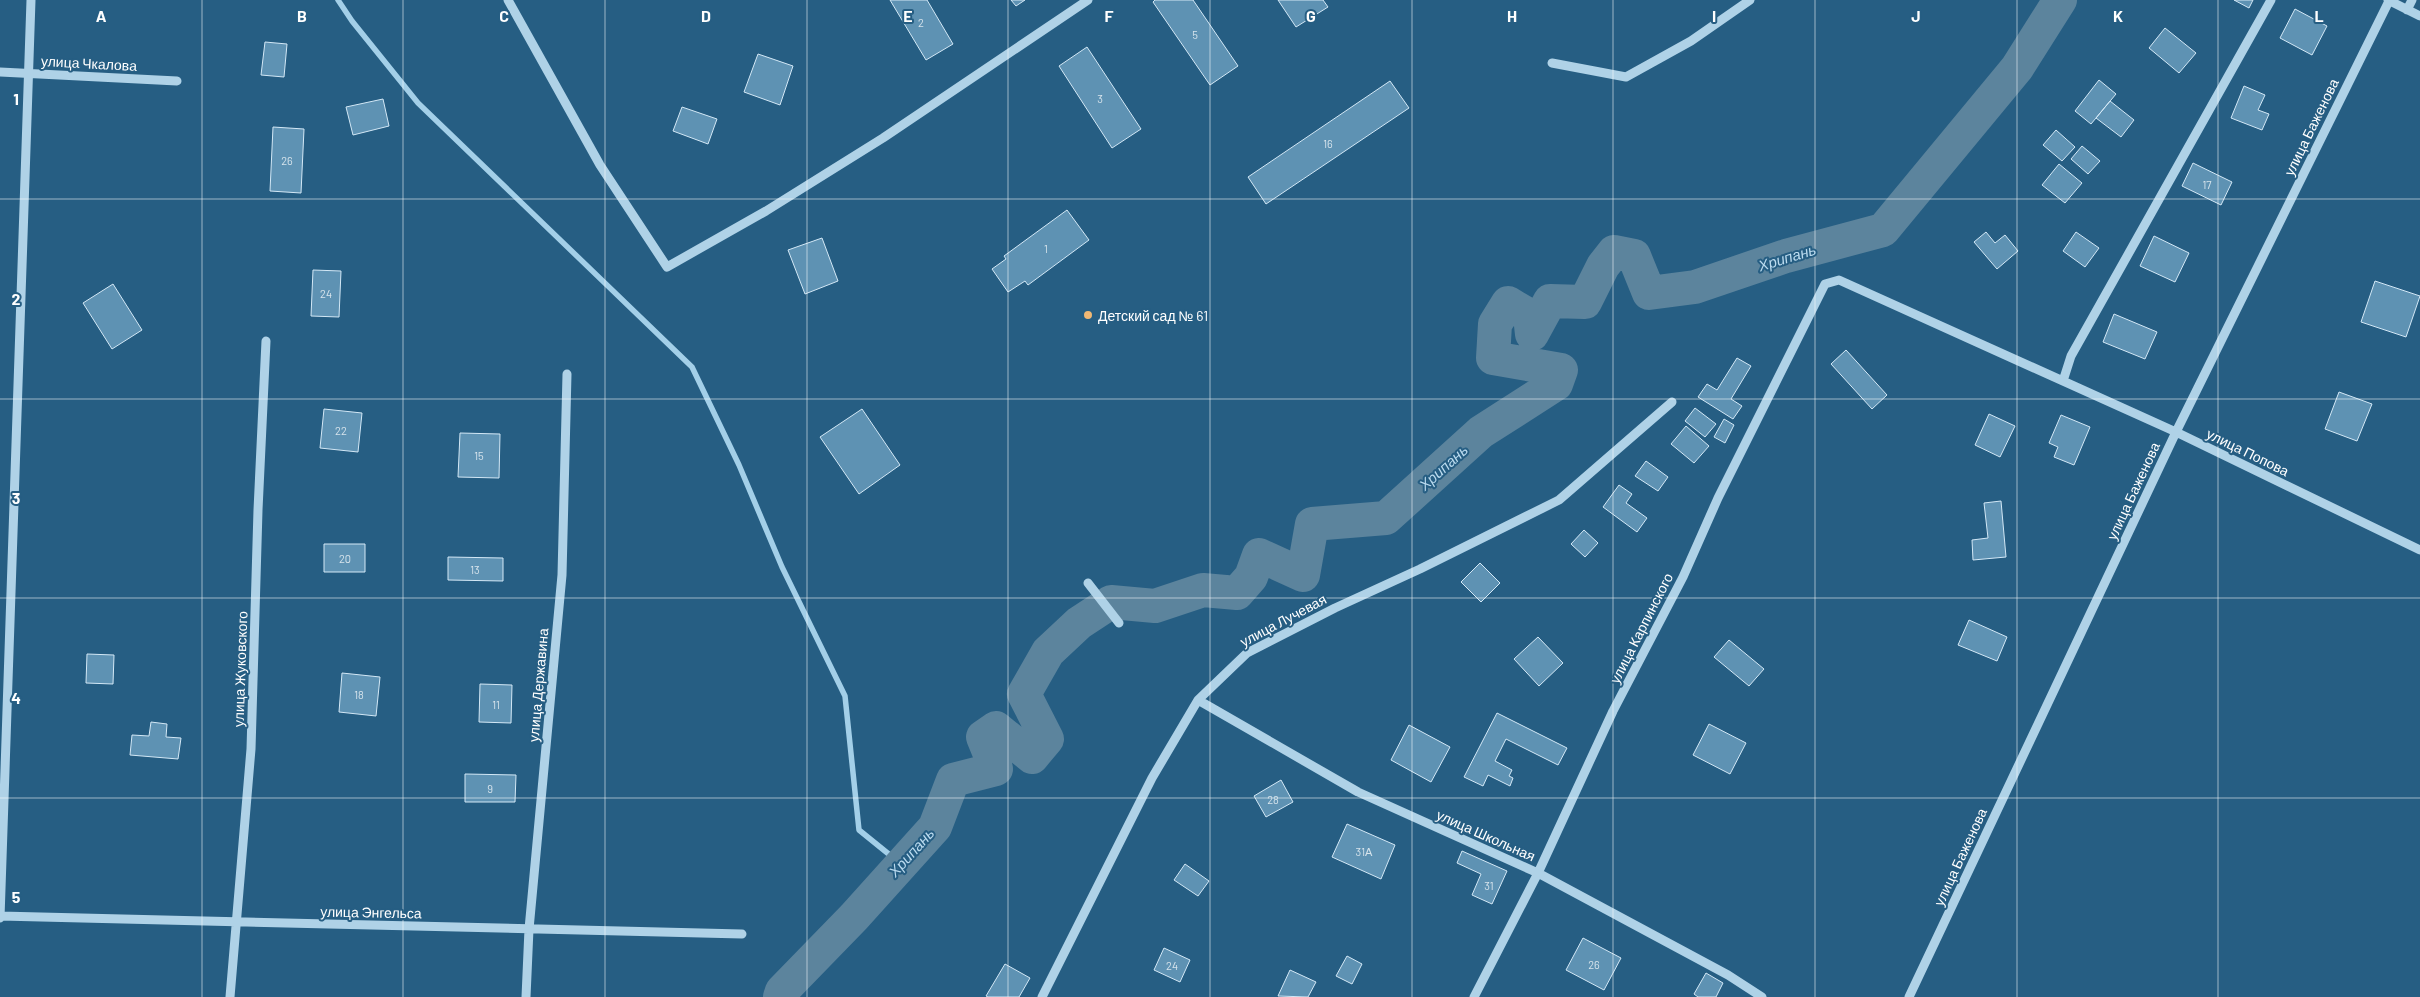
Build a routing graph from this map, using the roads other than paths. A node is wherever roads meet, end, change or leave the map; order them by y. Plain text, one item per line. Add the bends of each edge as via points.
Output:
1 (31, 0) edge
2 (508, 0) edge
3 (1088, 0) edge
4 (1750, 0) edge
5 (2271, 0) edge
6 (2388, 0) edge
7 (2412, 0) edge
8 (2407, 10) junction
9 (2420, 16) edge
10 (1552, 63) dead end
11 (0, 72) edge
12 (27, 73) junction
13 (177, 81) dead end
14 (1839, 280) joint
15 (266, 341) dead end
16 (567, 374) dead end
17 (2063, 381) junction
18 (1672, 402) dead end
19 (2176, 432) junction
20 (2420, 550) edge
21 (1088, 583) dead end
22 (1118, 623) dead end
23 (1198, 700) junction
24 (1538, 873) junction
25 (0, 917) edge
26 (235, 923) junction
27 (530, 929) junction
28 (742, 934) dead end
29 (230, 997) edge
30 (526, 997) edge
31 (1042, 997) edge
32 (1474, 997) edge
33 (1762, 997) edge
34 (1909, 997) edge

1 - 12 street
2 - 3 street via 600,165 667,267 766,211 883,138
4 - 10 street via 1691,41 1626,78
5 - 17 street via 2071,356
6 - 8 street
6 - 19 street, улица Баженова
7 - 8 street
8 - 9 street
11 - 12 street, улица Чкалова
12 - 13 street, улица Чкалова
12 - 25 street
14 - 17 street, улица Попова
14 - 24 street, улица Карпинского via 1825,284 1811,311 1718,498 1683,577 1613,711
15 - 26 street, улица Жуковского via 251,749
16 - 27 street, улица Державина via 562,574
17 - 19 street, улица Попова
18 - 23 street, улица Лучевая via 1559,500 1247,653
19 - 20 street, улица Попова
19 - 34 street, улица Баженова
21 - 22 street
23 - 24 street, улица Школьная via 1358,792
23 - 31 street, улица Лучевая via 1152,778
24 - 32 street, улица Карпинского
24 - 33 street, улица Школьная via 1728,975
25 - 26 street, улица Энгельса
26 - 27 street, улица Энгельса
26 - 29 street, улица Жуковского
27 - 28 street, улица Энгельса
27 - 30 street, улица Державина

